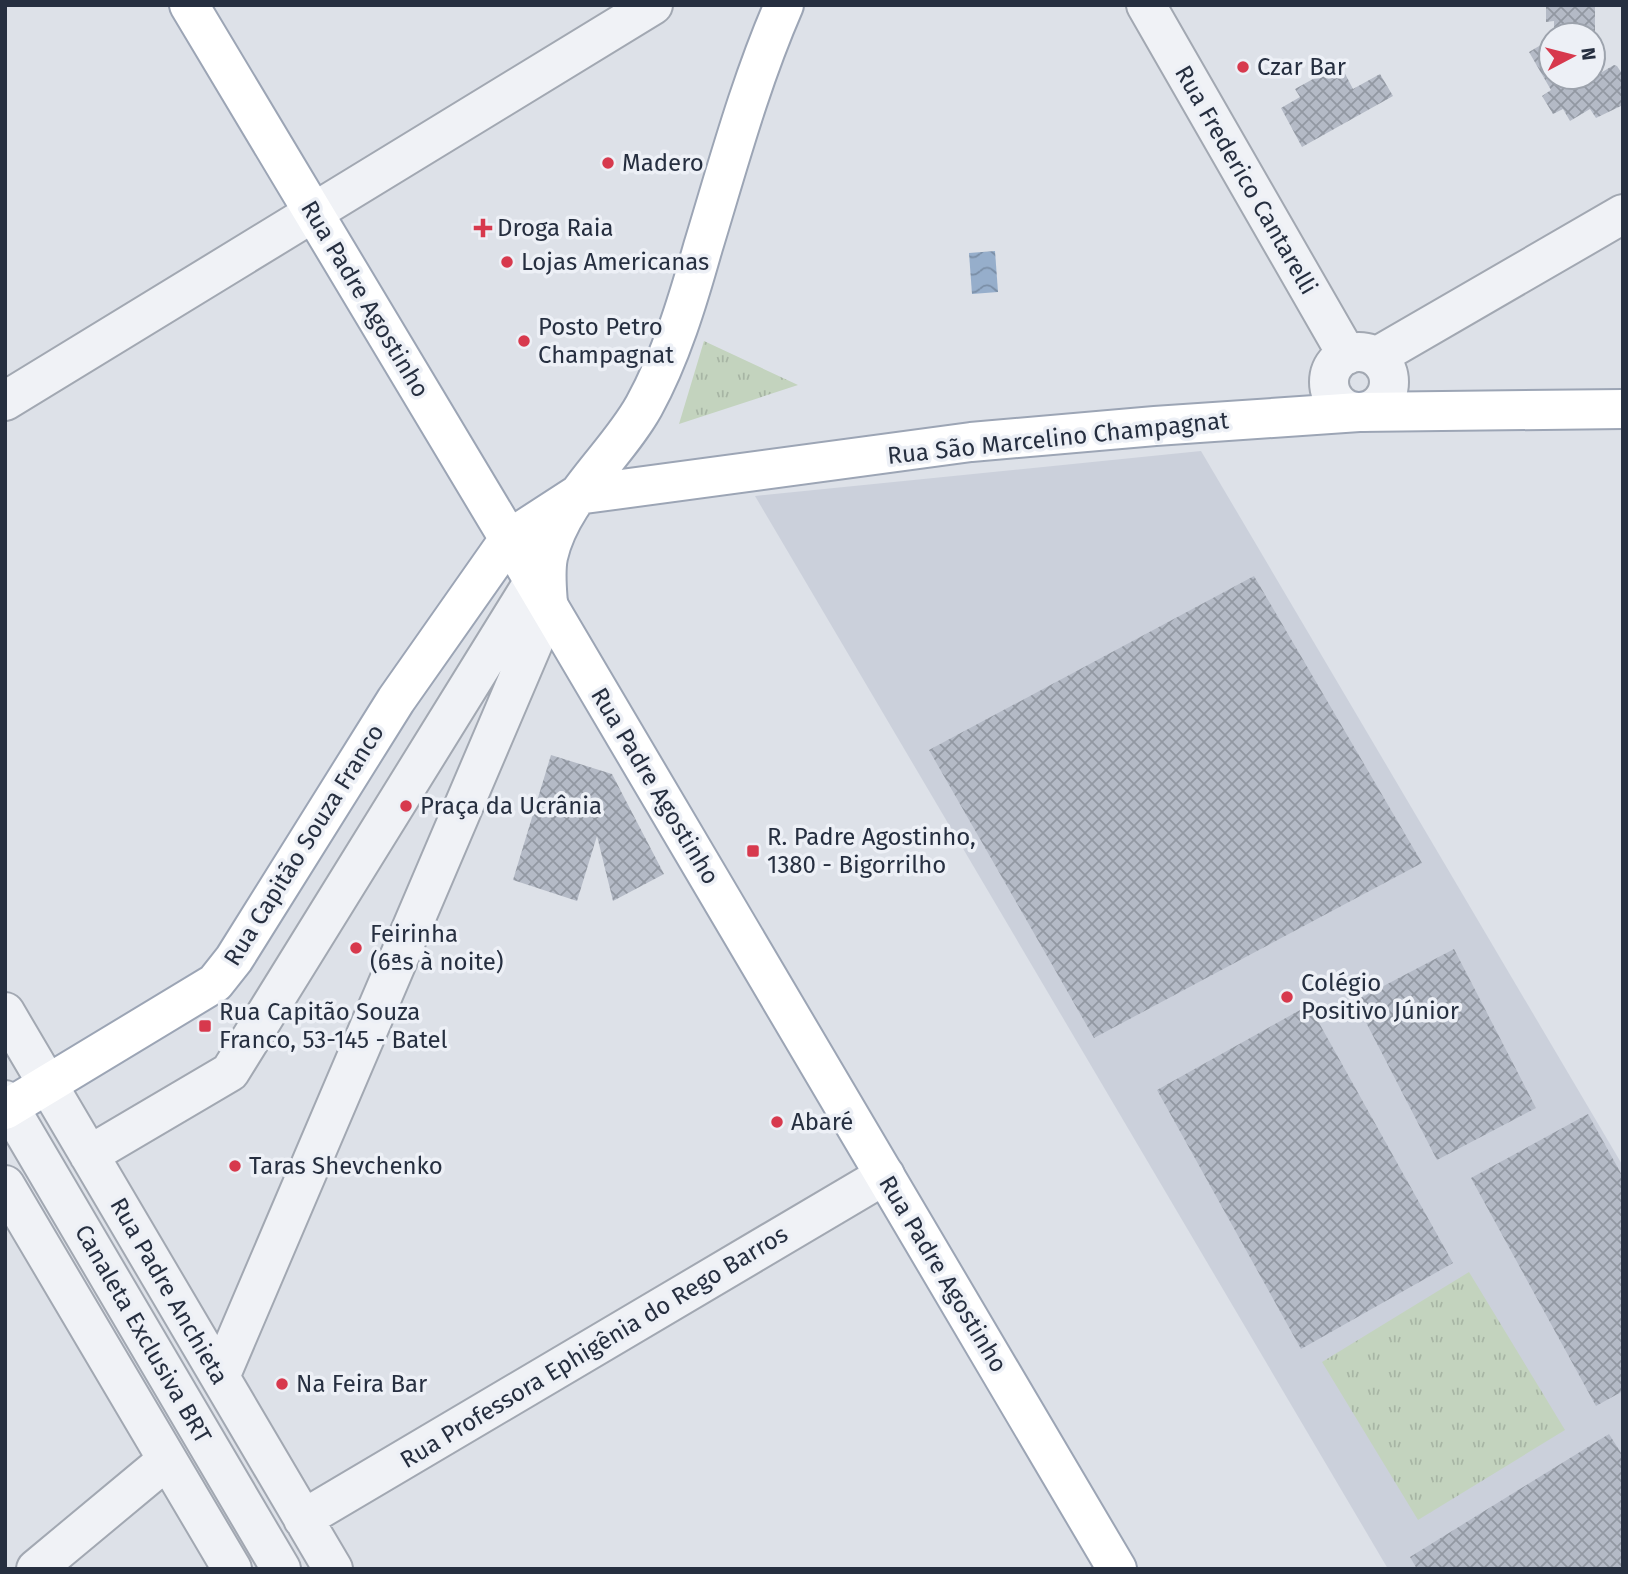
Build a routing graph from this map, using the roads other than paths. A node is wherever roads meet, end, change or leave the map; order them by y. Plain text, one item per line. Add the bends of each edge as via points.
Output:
1 (189, 5) edge
2 (653, 5) edge
3 (784, 5) edge
4 (1146, 5) edge
5 (597, 19) edge
6 (313, 213) junction
7 (1623, 214) edge
8 (1361, 356) junction
9 (5, 401) edge
10 (1623, 409) edge
11 (1359, 412) junction
12 (577, 495) junction
13 (509, 539) junction
14 (541, 594) junction
15 (5, 1012) edge
16 (48, 1085) junction
17 (7, 1106) edge
18 (89, 1154) junction
19 (885, 1175) junction
20 (5, 1185) edge
21 (220, 1377) junction
22 (167, 1460) junction
23 (303, 1519) junction
24 (36, 1569) edge
25 (232, 1569) edge
26 (281, 1569) edge
27 (333, 1569) edge
28 (1117, 1569) edge

1 - 6 main road, Rua Padre Agostinho
2 - 5 street
3 - 12 main road via 755,78 666,356 645,404 620,444
4 - 8 street, Rua Frederico Cantarelli
5 - 6 street
6 - 9 street
6 - 13 main road, Rua Padre Agostinho
7 - 8 street
8 - 11 street via 1332,369 1329,378 1340,405
10 - 11 main road, Rua São Marcelino Champagnat
11 - 12 main road, Rua São Marcelino Champagnat via 971,442
12 - 13 main road, Rua São Marcelino Champagnat
12 - 14 main road via 564,514
13 - 14 main road, Rua Padre Agostinho
13 - 16 main road, Rua Capitão Souza Franco via 396,700 226,970 201,993
14 - 18 street via 230,1072
14 - 19 main road, Rua Padre Agostinho
14 - 21 street
15 - 16 street, Rua Padre Anchieta
16 - 17 main road, Rua Capitão Souza Franco
16 - 18 street, Rua Padre Anchieta
17 - 26 street, Canaleta Exclusiva BRT
18 - 21 street, Rua Padre Anchieta
19 - 23 street, Rua Professora Ephigênia do Rego Barros
19 - 28 main road, Rua Padre Agostinho
20 - 22 street
21 - 23 street, Rua Padre Anchieta
22 - 24 street
22 - 25 street
23 - 27 street, Rua Padre Anchieta

